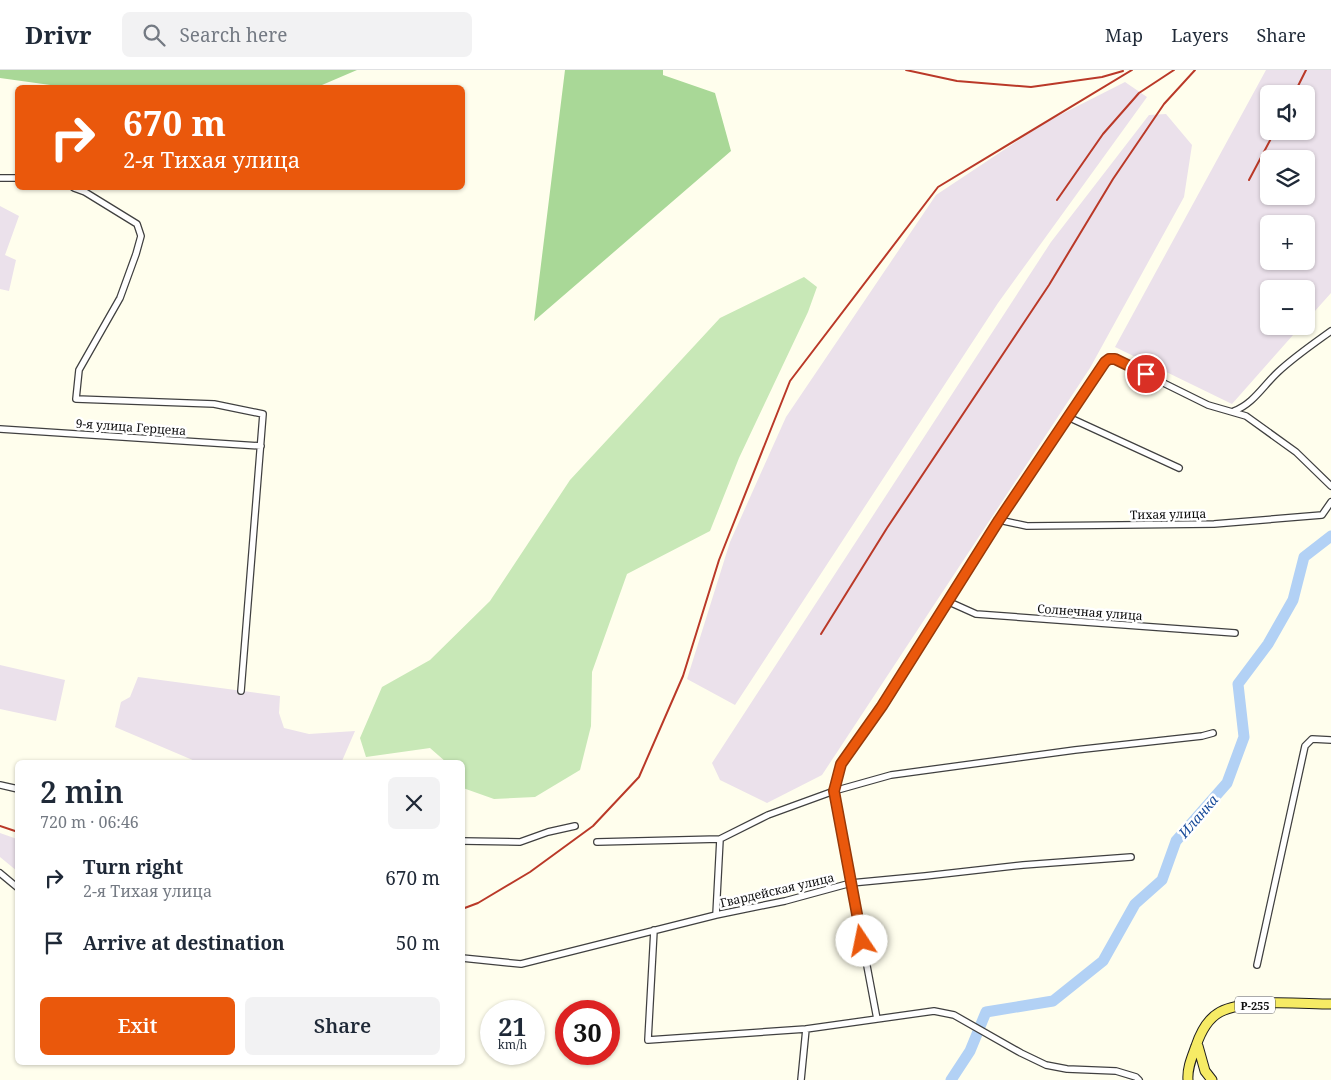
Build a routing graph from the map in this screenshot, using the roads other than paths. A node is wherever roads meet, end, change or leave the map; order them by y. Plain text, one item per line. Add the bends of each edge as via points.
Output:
1 (0, 178) edge
2 (15, 178) edge
3 (80, 190) edge
4 (1331, 331) edge
5 (1234, 411) junction
6 (1068, 417) junction
7 (0, 428) edge
8 (261, 446) junction
9 (1179, 468) dead end
10 (1331, 486) edge
11 (1331, 502) edge
12 (999, 520) junction
13 (947, 601) junction
14 (1234, 633) dead end
15 (241, 691) dead end
16 (1213, 733) dead end
17 (1331, 740) edge
18 (0, 785) edge
19 (15, 788) edge
20 (834, 791) junction
21 (575, 826) dead end
22 (720, 839) junction
23 (465, 840) edge
24 (597, 842) dead end
25 (1131, 857) dead end
26 (0, 873) edge
27 (852, 883) junction
28 (15, 886) edge
29 (716, 914) junction
30 (654, 930) junction
31 (465, 958) edge
32 (1257, 965) dead end
33 (1331, 1004) edge
34 (877, 1019) junction
35 (806, 1029) junction
36 (1197, 1043) junction
37 (801, 1080) edge
38 (1139, 1080) edge
39 (1188, 1080) edge
40 (1212, 1080) edge

1 - 2 street
3 - 8 street via 137,224 141,236 120,298 79,370 76,399 214,404 263,414
4 - 5 street via 1278,373 1250,402
5 - 6 street via 1208,405 1115,359 1109,359
5 - 10 street via 1296,452
6 - 9 street
6 - 12 street
7 - 8 street, 9-я улица Герцена
8 - 15 street
11 - 12 street, Тихая улица via 1322,515 1214,524 1027,526
12 - 13 street
13 - 14 street, Солнечная улица via 976,614
13 - 20 street via 882,706 841,764
16 - 20 street via 891,775
17 - 32 street via 1312,739 1305,746
18 - 19 street
20 - 22 street via 768,815
20 - 27 street
21 - 23 street via 520,842
22 - 24 street
22 - 29 street
25 - 27 street, Гвардейская улица
26 - 28 street
27 - 29 street, Гвардейская улица via 785,901
27 - 34 street
29 - 30 street, Гвардейская улица
30 - 31 street, Гвардейская улица via 521,964
30 - 35 street via 648,1040
33 - 36 main road, Р-255 via 1237,1006 1219,1013 1208,1022
34 - 35 street
34 - 38 street via 934,1011 954,1015 1046,1065 1116,1071
35 - 37 street
36 - 39 main road, Р-255 via 1187,1073
36 - 40 main road via 1204,1071

